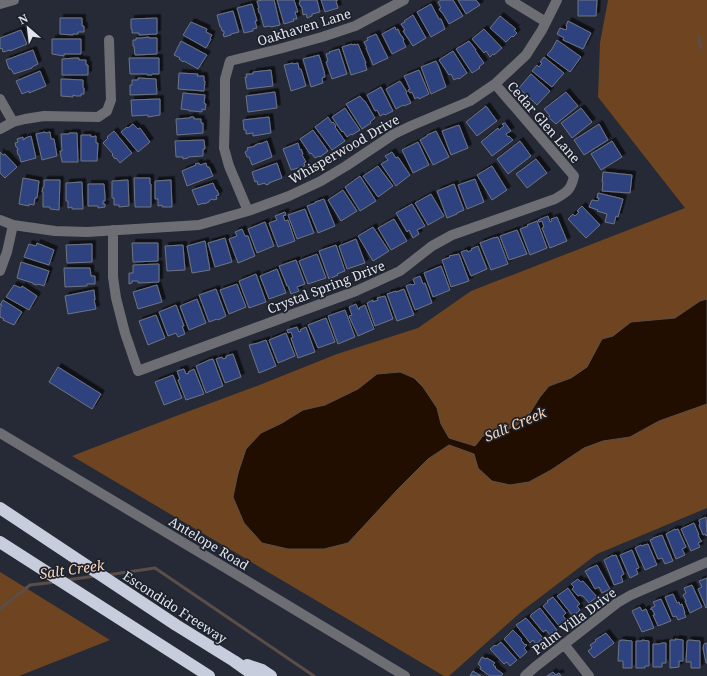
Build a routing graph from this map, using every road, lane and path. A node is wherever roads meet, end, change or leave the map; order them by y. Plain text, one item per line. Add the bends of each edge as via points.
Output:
1 (14, 0) edge
2 (404, 0) edge
3 (510, 0) edge
4 (557, 0) edge
5 (0, 4) edge
6 (546, 22) junction
7 (108, 40) dead end
8 (495, 84) junction
9 (0, 99) edge
10 (13, 122) junction
11 (0, 129) edge
12 (574, 176) joint
13 (248, 211) junction
14 (0, 220) edge
15 (13, 225) junction
16 (113, 230) junction
17 (0, 271) edge
18 (0, 433) edge
19 (0, 508) edge
20 (0, 542) edge
21 (707, 562) edge
22 (564, 644) junction
23 (234, 661) junction
24 (209, 676) edge
25 (255, 676) edge
26 (271, 676) edge
27 (404, 676) edge
28 (525, 676) edge
29 (589, 676) edge

1 - 5 street
2 - 13 street, Oakhaven Lane via 355,26 230,61 225,79 224,148
3 - 6 street
4 - 6 street, Whisperwood Drive
6 - 8 street, Whisperwood Drive via 526,55
7 - 10 street via 111,100 107,111 98,117 44,116
8 - 12 street, Cedar Glen Lane
8 - 13 street, Whisperwood Drive via 470,101 394,134 321,181
9 - 10 street
10 - 11 street
12 - 16 street, Crystal Spring Drive via 572,185 566,193 555,199 452,235 432,246 400,271 362,288 138,371 116,298 113,277
13 - 16 street, Whisperwood Drive via 198,225
14 - 15 street, Whisperwood Drive
15 - 16 street, Whisperwood Drive via 55,231
15 - 17 street
18 - 27 street, Antelope Road
19 - 23 highway, Escondido Freeway
20 - 24 highway
21 - 22 street, Palm Villa Drive via 617,603
22 - 28 street, Palm Villa Drive
22 - 29 street
23 - 25 highway, Escondido Freeway
23 - 26 highway via 262,670

